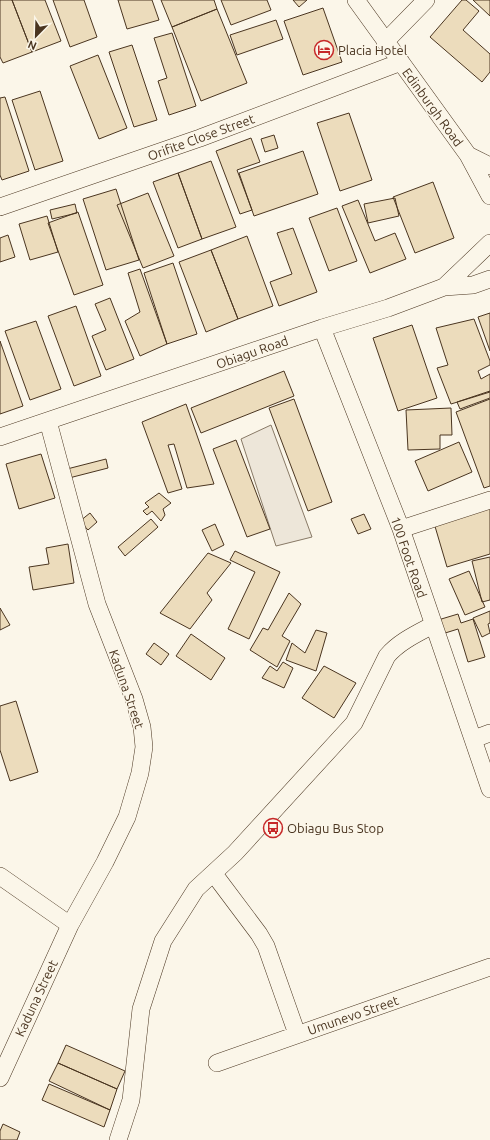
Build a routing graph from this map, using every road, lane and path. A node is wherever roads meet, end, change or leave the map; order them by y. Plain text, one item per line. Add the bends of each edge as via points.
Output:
1 (356, 0) edge
2 (426, 0) edge
3 (385, 42) junction
4 (401, 62) junction
5 (468, 156) junction
6 (490, 166) edge
7 (490, 196) edge
8 (0, 207) edge
9 (490, 242) edge
10 (490, 278) edge
11 (444, 287) junction
12 (322, 328) junction
13 (48, 421) junction
14 (0, 437) edge
15 (490, 500) edge
16 (401, 530) junction
17 (433, 625) junction
18 (482, 736) edge
19 (490, 789) edge
20 (214, 874) junction
21 (0, 876) edge
22 (70, 925) junction
23 (490, 967) edge
24 (297, 1034) junction
25 (216, 1063) dead end
26 (0, 1078) edge
27 (118, 1140) edge

1 - 3 street, Edinburgh Road
2 - 3 street
3 - 4 street, Edinburgh Road
4 - 5 street, Edinburgh Road
4 - 8 street, Orifite Close Street via 200,138
5 - 6 street, Edinburgh Road
5 - 7 street
9 - 11 street, Obiagu Road
10 - 11 street via 473,285
11 - 12 street, Obiagu Road
12 - 13 street, Obiagu Road
12 - 16 street, 100 Foot Road
13 - 14 street, Obiagu Road
13 - 22 street, Kaduna Street via 97,604 134,699 142,727 144,748 140,773 127,817
15 - 16 street
16 - 17 street, 100 Foot Road
17 - 18 street, 100 Foot Road
17 - 20 street via 400,644 387,656 354,723 347,732
18 - 19 street, 100 Foot Road
20 - 24 street via 266,946
20 - 27 street via 196,889 164,941 141,1009 131,1100
21 - 22 street
22 - 26 street, Kaduna Street
23 - 24 street, Umunevo Street
24 - 25 street, Umunevo Street

